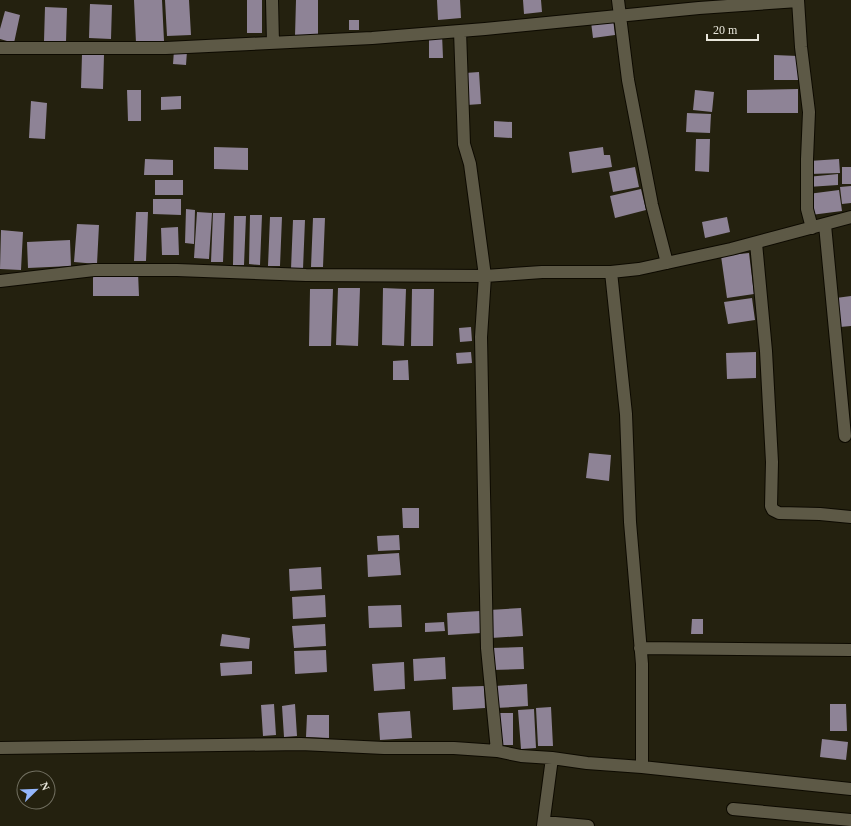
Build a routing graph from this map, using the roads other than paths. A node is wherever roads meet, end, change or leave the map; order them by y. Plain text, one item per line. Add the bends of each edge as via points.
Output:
1 (272, 0) edge
2 (618, 0) edge
3 (798, 1) edge
4 (620, 16) junction
5 (460, 31) junction
6 (273, 43) junction
7 (0, 48) edge
8 (851, 217) edge
9 (824, 224) junction
10 (812, 228) junction
11 (756, 243) junction
12 (667, 263) junction
13 (611, 272) junction
14 (485, 276) junction
15 (0, 281) edge
16 (845, 436) dead end
17 (851, 517) edge
18 (640, 648) junction
19 (851, 650) edge
20 (0, 748) edge
21 (497, 751) junction
22 (552, 758) junction
23 (642, 767) junction
24 (851, 789) edge
25 (733, 809) dead end
26 (851, 820) edge
27 (543, 824) edge
28 (588, 826) edge

1 - 6 street
2 - 4 street
3 - 4 street
3 - 10 street via 809,112 807,209
4 - 5 street
4 - 12 street via 628,80 652,205
5 - 6 street
5 - 14 street via 464,144 470,164
6 - 7 street via 166,48
8 - 9 street
9 - 10 street
9 - 16 street
10 - 11 street
11 - 12 street
11 - 17 street via 766,351 772,462 771,506 778,513
12 - 13 street
13 - 14 street via 542,272
13 - 18 street via 626,414 630,522
14 - 15 street via 336,276 177,270 94,270
14 - 21 street via 481,337 487,640
18 - 19 street
18 - 23 street
20 - 21 street via 301,744
21 - 22 street
22 - 23 street
22 - 27 street
23 - 24 street
25 - 26 street
27 - 28 street

